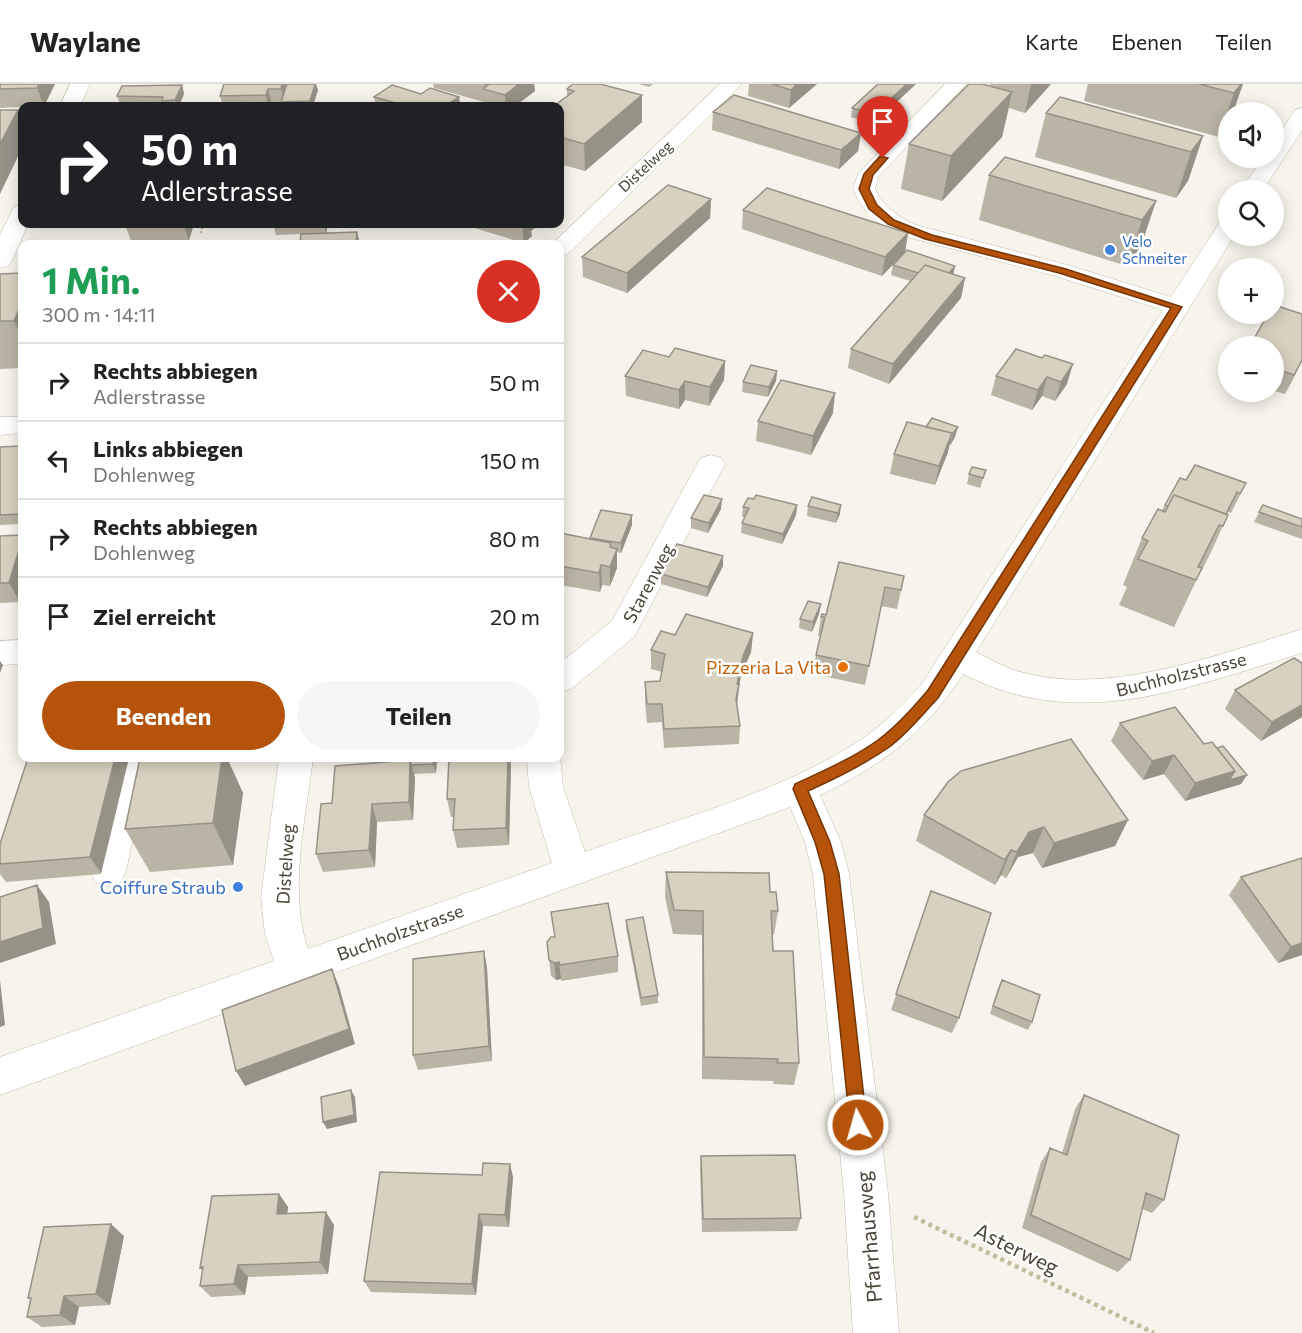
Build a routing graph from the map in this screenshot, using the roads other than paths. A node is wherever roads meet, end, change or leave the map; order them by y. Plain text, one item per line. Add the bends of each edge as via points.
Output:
1 (80, 84) edge
2 (732, 84) edge
3 (956, 84) edge
4 (72, 102) edge
5 (1302, 114) edge
6 (1284, 141) edge
7 (18, 221) edge
8 (1218, 243) edge
9 (564, 245) edge
10 (0, 261) edge
11 (1177, 307) junction
12 (18, 425) edge
13 (0, 426) edge
14 (711, 464) dead end
15 (1302, 641) edge
16 (18, 652) edge
17 (0, 653) edge
18 (957, 657) junction
19 (564, 678) edge
20 (132, 762) edge
21 (296, 762) edge
22 (544, 762) edge
23 (800, 789) junction
24 (108, 871) dead end
25 (573, 871) junction
26 (296, 970) junction
27 (0, 1076) edge
28 (876, 1333) edge

1 - 4 street
2 - 9 street, Distelweg
3 - 11 street via 869,174 864,189 873,207 891,222 928,237 1063,271
5 - 6 street
7 - 10 street
8 - 11 street, Buchholzstrasse
11 - 18 street, Buchholzstrasse
12 - 13 street
14 - 19 street, Starenweg via 623,629
15 - 18 street, Buchholzstrasse via 1146,686 1092,693 1020,684
16 - 17 street
18 - 23 street, Buchholzstrasse via 922,707 883,744
20 - 24 street
21 - 26 street, Distelweg via 279,897 284,934
22 - 25 street via 546,787
23 - 25 street, Buchholzstrasse
23 - 28 street, Pfarrhausweg via 823,842 831,874 866,1193
25 - 26 street, Buchholzstrasse
26 - 27 street, Buchholzstrasse

